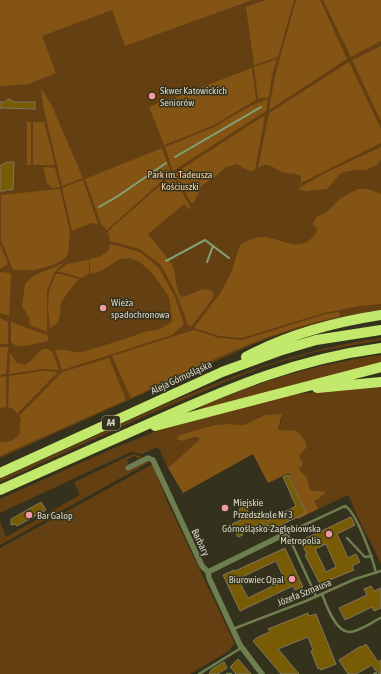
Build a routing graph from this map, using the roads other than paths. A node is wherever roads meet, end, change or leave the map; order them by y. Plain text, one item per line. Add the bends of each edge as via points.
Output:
1 (381, 315) edge
2 (381, 330) edge
3 (381, 348) edge
4 (381, 367) edge
5 (222, 372) junction
6 (381, 382) edge
7 (289, 391) junction
8 (124, 434) junction
9 (128, 468) dead end
10 (0, 473) edge
11 (0, 490) edge
12 (287, 533) junction
13 (347, 538) dead end
14 (372, 556) junction
15 (381, 571) edge
16 (208, 572) junction
17 (376, 573) junction
18 (322, 594) junction
19 (316, 596) junction
20 (381, 618) edge
21 (233, 629) junction
22 (242, 648) junction
23 (199, 674) edge
24 (227, 674) edge
25 (231, 674) edge
26 (262, 674) edge

1 - 5 highway via 284,340 262,348
2 - 5 highway, Aleja Górnośląska / A4 via 316,340
3 - 8 highway, A4 via 331,357 268,374
4 - 7 highway
5 - 10 highway, Aleja Górnośląska / A4
6 - 7 highway
7 - 8 highway
8 - 11 highway, A4
9 - 16 street, Barbary via 148,458 153,460 202,566
12 - 14 lane via 345,506 349,507
12 - 16 street
12 - 19 lane
13 - 14 lane via 365,557
14 - 17 lane
15 - 17 lane, Józefa Szmausa
16 - 21 street, Barbary
17 - 18 lane, Józefa Szmausa via 355,579
18 - 19 lane, Józefa Szmausa
18 - 20 lane via 337,626 345,632
19 - 21 lane, Józefa Szmausa
21 - 22 street, Barbary
22 - 23 lane
22 - 26 street, Barbary
24 - 25 lane

